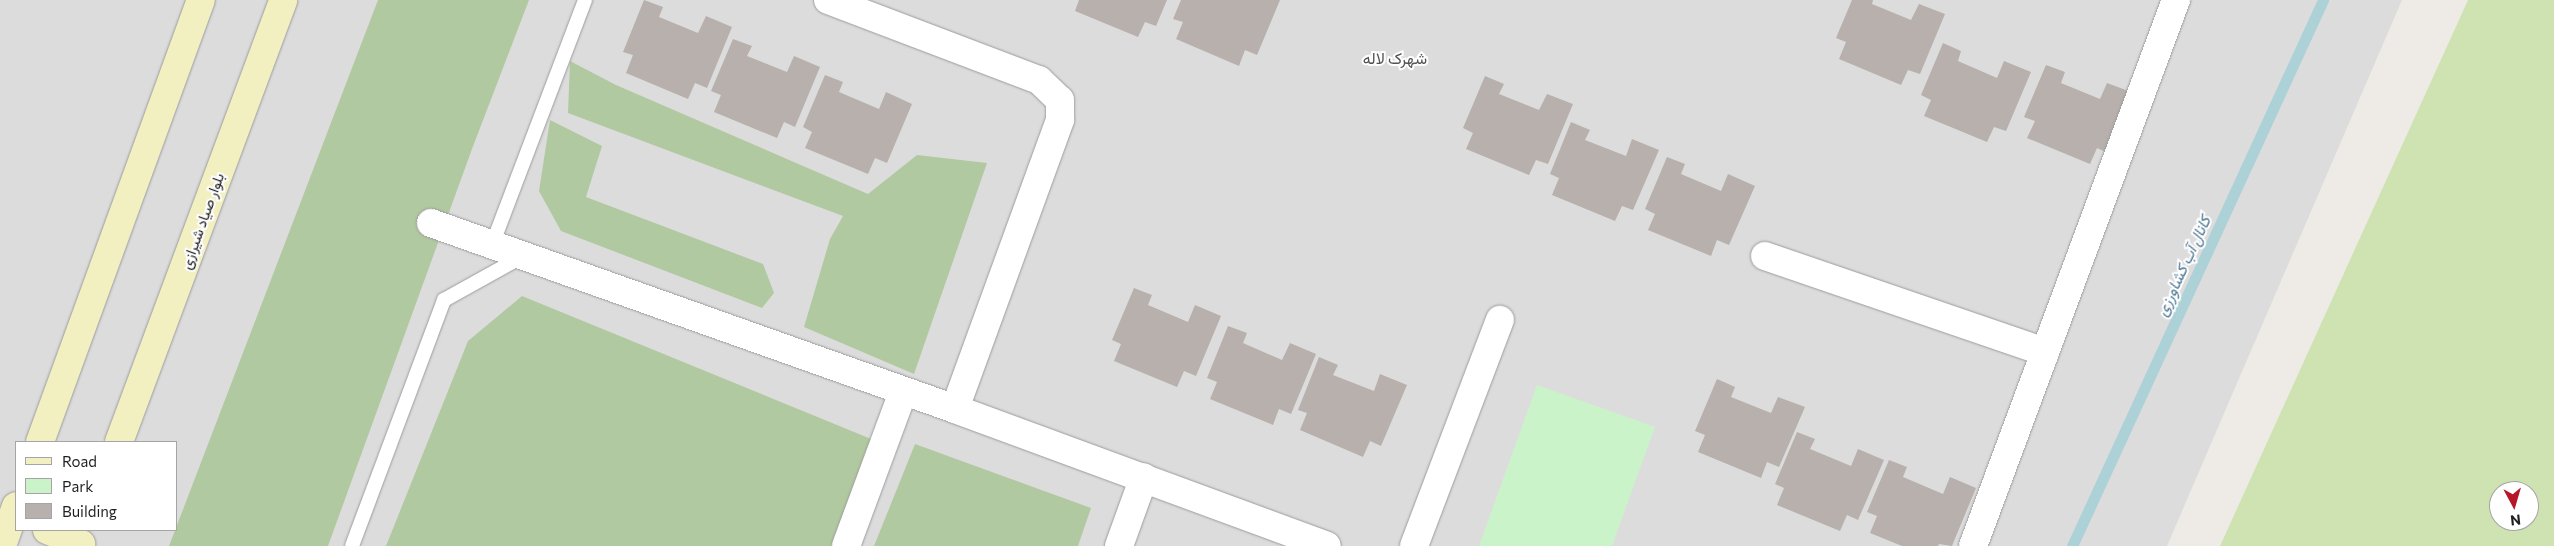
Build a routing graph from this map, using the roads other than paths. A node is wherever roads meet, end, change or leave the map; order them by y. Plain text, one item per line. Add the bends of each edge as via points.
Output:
1 (201, 0) edge
2 (283, 0) edge
3 (585, 0) edge
4 (828, 0) edge
5 (2176, 0) edge
6 (431, 223) dead end
7 (492, 245) junction
8 (522, 256) junction
9 (1766, 256) dead end
10 (1500, 320) dead end
11 (2046, 352) junction
12 (903, 392) junction
13 (956, 409) junction
14 (40, 441) edge
15 (119, 441) edge
16 (1144, 477) junction
17 (15, 513) edge
18 (51, 531) edge
19 (83, 540) edge
20 (2, 546) edge
21 (352, 546) edge
22 (846, 546) edge
23 (1120, 546) edge
24 (1327, 546) edge
25 (1414, 546) edge
26 (1973, 546) edge

1 - 14 main road
2 - 15 main road, بلوار صیاد شیرازی
3 - 7 lane
4 - 13 street via 1039,80 1060,100 1060,120
5 - 11 street
6 - 7 street
7 - 8 street
8 - 12 street
8 - 21 lane via 444,300
9 - 11 street
10 - 25 street
11 - 26 street
12 - 13 street
12 - 22 street
13 - 16 street
16 - 23 street
16 - 24 street
17 - 20 main road
18 - 19 main road

